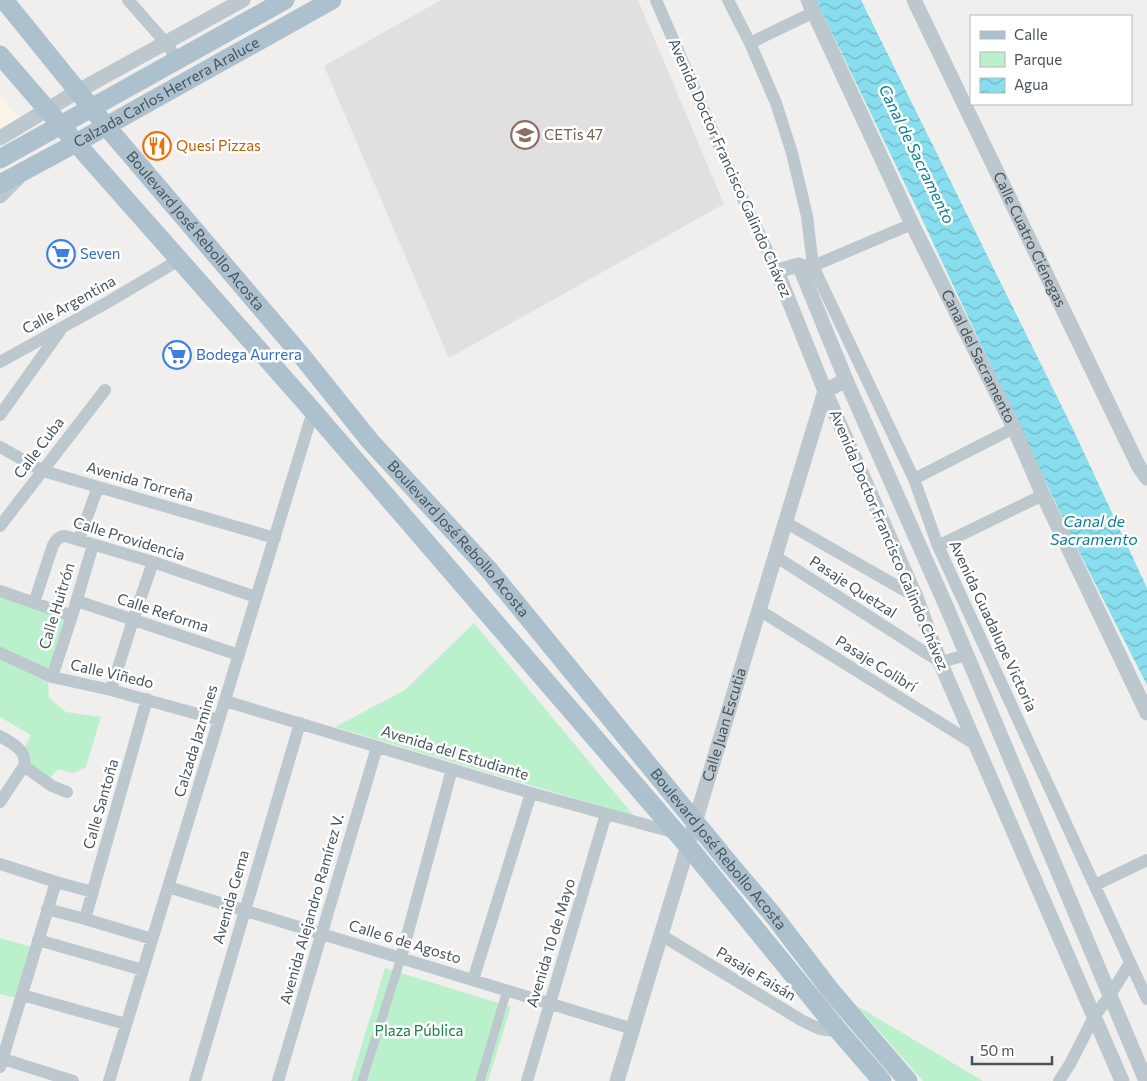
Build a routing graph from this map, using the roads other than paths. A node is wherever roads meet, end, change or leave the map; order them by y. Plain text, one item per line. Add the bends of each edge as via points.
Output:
1 (4, 0) edge
2 (128, 0) edge
3 (243, 0) edge
4 (285, 0) edge
5 (332, 0) edge
6 (656, 0) edge
7 (728, 0) edge
8 (914, 0) edge
9 (811, 6) edge
10 (165, 42) junction
11 (750, 43) junction
12 (0, 55) edge
13 (178, 60) junction
14 (78, 91) junction
15 (92, 108) junction
16 (48, 110) junction
17 (61, 126) junction
18 (106, 126) junction
19 (0, 138) edge
20 (76, 143) junction
21 (0, 159) edge
22 (26, 170) junction
23 (0, 184) edge
24 (0, 196) edge
25 (912, 224) junction
26 (180, 260) junction
27 (806, 266) junction
28 (777, 271) junction
29 (63, 327) junction
30 (0, 362) edge
31 (846, 380) junction
32 (104, 390) dead end
33 (825, 391) junction
34 (313, 411) junction
35 (0, 414) edge
36 (1014, 428) junction
37 (370, 441) junction
38 (0, 447) edge
39 (43, 471) junction
40 (1147, 478) edge
41 (914, 479) junction
42 (98, 487) junction
43 (1043, 495) junction
44 (785, 522) junction
45 (0, 526) edge
46 (274, 538) junction
47 (78, 539) junction
48 (93, 544) junction
49 (938, 546) junction
50 (430, 547) junction
51 (775, 556) junction
52 (153, 562) junction
53 (497, 580) junction
54 (0, 592) edge
55 (916, 597) junction
56 (256, 598) junction
57 (77, 601) junction
58 (34, 603) junction
59 (759, 610) junction
60 (72, 616) junction
61 (132, 620) junction
62 (0, 653) edge
63 (239, 655) junction
64 (967, 655) junction
65 (940, 662) junction
66 (52, 677) junction
67 (112, 690) junction
68 (147, 699) junction
69 (225, 701) junction
70 (1147, 713) edge
71 (219, 720) junction
72 (300, 723) junction
73 (0, 736) edge
74 (976, 745) junction
75 (377, 746) junction
76 (24, 761) junction
77 (452, 769) junction
78 (67, 792) dead end
79 (531, 793) junction
80 (0, 802) edge
81 (606, 814) junction
82 (695, 822) junction
83 (682, 840) junction
84 (1147, 860) edge
85 (0, 864) edge
86 (56, 882) junction
87 (1095, 885) junction
88 (168, 887) junction
89 (93, 892) junction
90 (47, 909) junction
91 (244, 910) junction
92 (85, 919) junction
93 (322, 934) junction
94 (661, 935) junction
95 (152, 939) junction
96 (38, 940) junction
97 (401, 958) junction
98 (1130, 963) junction
99 (143, 970) junction
100 (473, 980) junction
101 (507, 990) junction
102 (22, 995) junction
103 (1110, 995) junction
104 (1147, 999) edge
105 (550, 1004) junction
106 (1094, 1018) junction
107 (126, 1024) junction
108 (633, 1029) junction
109 (838, 1030) junction
110 (1, 1061) edge
111 (1146, 1079) edge
112 (73, 1081) edge
113 (111, 1081) edge
114 (195, 1081) edge
115 (278, 1081) edge
116 (362, 1081) edge
117 (480, 1081) edge
118 (527, 1081) edge
119 (617, 1081) edge
120 (882, 1081) edge
121 (908, 1081) edge
122 (1059, 1081) edge
123 (1122, 1081) edge

1 - 14 main road, Boulevard José Rebollo Acosta
2 - 10 street
3 - 10 street
4 - 13 main road, Calzada Carlos Herrera Araluce
5 - 18 main road, Calzada Carlos Herrera Araluce
6 - 28 street, Avenida Doctor Francisco Galindo Chávez
7 - 11 street, Avenida Guadalupe Victoria
8 - 40 street, Calle Cuatro Ciénegas
9 - 11 street
9 - 25 street, Canal del Sacramento
10 - 13 street
10 - 14 street
11 - 27 street, Avenida Guadalupe Victoria via 776,103 792,153 807,216
12 - 16 main road, Boulevard José Rebollo Acosta
13 - 15 main road, Calzada Carlos Herrera Araluce
14 - 15 main road, Boulevard José Rebollo Acosta
14 - 16 street
15 - 17 main road, Calzada Carlos Herrera Araluce
15 - 18 main road, Boulevard José Rebollo Acosta
16 - 17 main road, Boulevard José Rebollo Acosta
16 - 19 street
17 - 20 main road, Boulevard José Rebollo Acosta
17 - 21 main road, Calzada Carlos Herrera Araluce
18 - 20 main road, Calzada Carlos Herrera Araluce
18 - 37 main road, Boulevard José Rebollo Acosta
20 - 22 main road, Calzada Carlos Herrera Araluce
20 - 26 main road, Boulevard José Rebollo Acosta
22 - 23 main road, Calzada Carlos Herrera Araluce
22 - 24 street
25 - 27 street
25 - 36 street, Canal del Sacramento
26 - 29 street, Calle Argentina
26 - 34 main road, Boulevard José Rebollo Acosta
27 - 28 street
27 - 31 street, Avenida Doctor Francisco Galindo Chávez
27 - 41 street, Avenida Guadalupe Victoria
28 - 33 street, Avenida Doctor Francisco Galindo Chávez
29 - 30 street, Calle Argentina
29 - 35 street
31 - 33 street
31 - 64 street, Avenida Doctor Francisco Galindo Chávez
32 - 39 street, Calle Cuba
33 - 44 street, Calle Juan Escutia
33 - 55 street, Avenida Doctor Francisco Galindo Chávez
34 - 37 main road via 329,412 355,438
34 - 46 street, Calzada Jazmines
34 - 50 main road, Boulevard José Rebollo Acosta
36 - 41 street
36 - 43 street, Canal del Sacramento
37 - 53 main road, Boulevard José Rebollo Acosta
38 - 39 street, Avenida Torreña
39 - 42 street, Avenida Torreña
39 - 45 street, Calle Cuba
41 - 49 street, Avenida Guadalupe Victoria
42 - 46 street, Avenida Torreña
42 - 47 street
43 - 49 street
43 - 70 street, Canal del Sacramento
44 - 51 street, Calle Juan Escutia
44 - 55 street
46 - 56 street, Calzada Jazmines
47 - 48 street, Calle Providencia
47 - 58 street, Calle Providencia via 60,536 56,540
48 - 52 street, Calle Providencia
48 - 57 street, Calle Huitrón
49 - 87 street, Avenida Guadalupe Victoria
50 - 53 main road via 473,582 488,584
50 - 83 main road, Boulevard José Rebollo Acosta
51 - 59 street, Calle Juan Escutia
51 - 65 street, Pasaje Quetzal
52 - 56 street, Calle Providencia
52 - 61 street
53 - 82 main road, Boulevard José Rebollo Acosta
54 - 58 street
55 - 65 street, Avenida Doctor Francisco Galindo Chávez
56 - 63 street, Calzada Jazmines
57 - 60 street, Calle Huitrón
57 - 61 street, Calle Reforma
58 - 60 street
59 - 74 street, Pasaje Colibrí
59 - 82 street, Calle Juan Escutia
60 - 66 street, Calle Huitrón
61 - 63 street, Calle Reforma
61 - 67 street
62 - 66 street, Calle Viñedo
63 - 69 street, Calzada Jazmines
64 - 65 street
64 - 103 street, Avenida Doctor Francisco Galindo Chávez
65 - 74 street, Avenida Doctor Francisco Galindo Chávez
66 - 67 street, Calle Viñedo
67 - 68 street, Calle Viñedo
68 - 71 street, Calle Viñedo
68 - 89 street, Calle Santoña
69 - 71 street, Calzada Jazmines
69 - 72 street, Avenida del Estudiante
71 - 88 street, Calzada Jazmines
72 - 75 street, Avenida del Estudiante
72 - 91 street, Avenida Gema
73 - 76 street via 16,746
74 - 106 street, Avenida Doctor Francisco Galindo Chávez
75 - 77 street, Avenida del Estudiante
75 - 93 street, Avenida Alejandro Ramírez V.
76 - 78 street via 52,786
76 - 80 street
77 - 79 street, Avenida del Estudiante
77 - 97 street
79 - 81 street, Avenida del Estudiante
79 - 100 street
81 - 83 street, Avenida del Estudiante
81 - 105 street, Avenida 10 de Mayo
82 - 83 street, Calle Juan Escutia
82 - 121 main road, Boulevard José Rebollo Acosta
83 - 94 street, Calle Juan Escutia
83 - 109 main road, Boulevard José Rebollo Acosta
84 - 87 street
85 - 86 street
86 - 89 street
86 - 90 street
87 - 98 street, Avenida Guadalupe Victoria
88 - 91 street, Calle 6 de Agosto
88 - 95 street, Calzada Jazmines
89 - 92 street, Calle Santoña
90 - 92 street
90 - 96 street
91 - 93 street, Calle 6 de Agosto
91 - 114 street, Avenida Gema
92 - 95 street
93 - 97 street, Calle 6 de Agosto
93 - 115 street, Avenida Alejandro Ramírez V.
94 - 108 street, Calle Juan Escutia
94 - 109 street, Pasaje Faisán via 801,1020 828,1031
95 - 99 street, Calzada Jazmines
96 - 99 street
96 - 102 street
97 - 100 street, Calle 6 de Agosto
97 - 116 street
98 - 103 street
98 - 104 street, Avenida Guadalupe Victoria
99 - 107 street, Calzada Jazmines
100 - 101 street, Calle 6 de Agosto
101 - 105 street, Calle 6 de Agosto
101 - 117 street
102 - 107 street
102 - 110 street
103 - 106 street
103 - 111 street, Avenida Doctor Francisco Galindo Chávez
105 - 108 street, Calle 6 de Agosto
105 - 118 street, Avenida 10 de Mayo
106 - 122 street
106 - 123 street, Avenida Doctor Francisco Galindo Chávez
107 - 113 street, Calzada Jazmines
108 - 119 street, Calle Juan Escutia
109 - 120 main road, Boulevard José Rebollo Acosta
110 - 112 street

